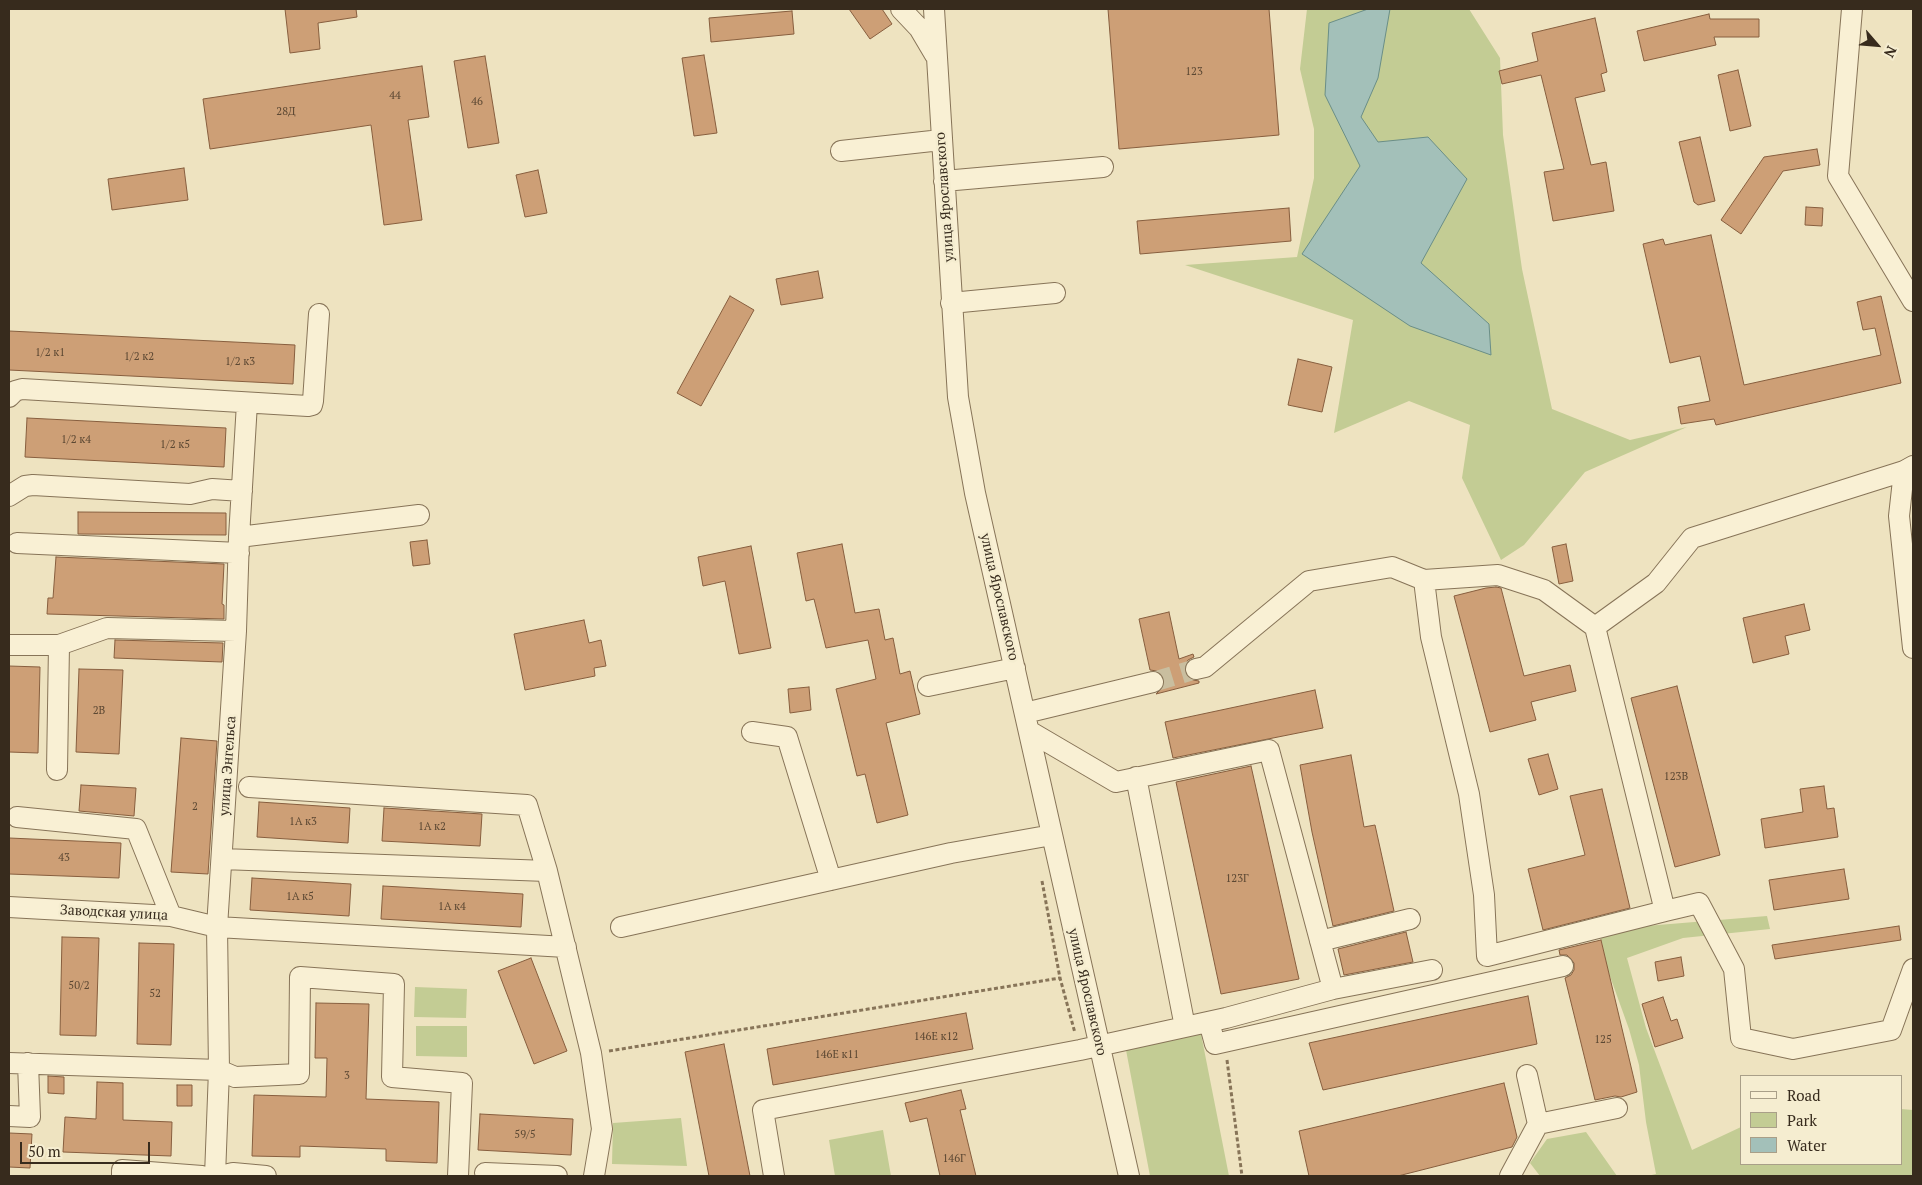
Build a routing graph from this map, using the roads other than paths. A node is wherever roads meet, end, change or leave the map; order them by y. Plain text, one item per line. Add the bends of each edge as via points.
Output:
1 (901, 9) edge
2 (934, 9) edge
3 (1852, 9) edge
4 (936, 56) junction
5 (941, 140) junction
6 (841, 151) dead end
7 (1103, 167) dead end
8 (944, 181) junction
9 (1056, 293) dead end
10 (1913, 301) edge
11 (952, 302) junction
12 (319, 314) dead end
13 (9, 397) edge
14 (247, 403) junction
15 (1909, 468) edge
16 (242, 491) junction
17 (9, 496) edge
18 (419, 515) dead end
19 (18, 543) dead end
20 (239, 545) junction
21 (1424, 580) junction
22 (1595, 627) junction
23 (236, 631) junction
24 (9, 645) edge
25 (59, 645) junction
26 (1913, 648) edge
27 (1014, 668) junction
28 (1196, 669) tunnel mouth
29 (1153, 682) tunnel mouth
30 (928, 686) dead end
31 (1027, 722) junction
32 (752, 732) dead end
33 (56, 770) dead end
34 (1136, 777) junction
35 (249, 787) dead end
36 (17, 818) dead end
37 (1052, 835) junction
38 (222, 859) junction
39 (547, 871) junction
40 (831, 880) junction
41 (9, 907) edge
42 (1665, 911) junction
43 (171, 916) junction
44 (1410, 919) dead end
45 (217, 927) junction
46 (621, 927) dead end
47 (1320, 942) junction
48 (566, 948) junction
49 (1563, 966) dead end
50 (1432, 970) dead end
51 (1913, 970) edge
52 (1333, 989) junction
53 (1208, 1022) junction
54 (1186, 1027) junction
55 (1099, 1046) junction
56 (19, 1063) edge
57 (219, 1070) junction
58 (1527, 1075) dead end
59 (1617, 1108) dead end
60 (9, 1116) edge
61 (1538, 1124) junction
62 (485, 1173) dead end
63 (122, 1176) edge
64 (202, 1176) edge
65 (215, 1176) edge
66 (220, 1176) edge
67 (266, 1176) edge
68 (458, 1176) edge
69 (557, 1176) edge
70 (594, 1176) edge
71 (774, 1176) edge
72 (1128, 1176) edge
73 (1510, 1176) edge

1 - 4 street via 919,28
2 - 4 street, улица Ярославского
3 - 10 street via 1838,176
4 - 5 street, улица Ярославского
5 - 6 street
5 - 8 street, улица Ярославского
7 - 8 street
8 - 11 street, улица Ярославского
9 - 11 street
11 - 27 street, улица Ярославского via 958,397 975,494
12 - 14 street via 312,405
13 - 14 street via 22,389
14 - 16 street, улица Энгельса
15 - 22 street via 1692,538 1656,582
15 - 26 street via 1899,516
16 - 17 street via 212,490 190,494 33,485
16 - 20 street, улица Энгельса
18 - 20 street
19 - 20 street
20 - 23 street, улица Энгельса
21 - 22 street via 1498,575 1544,590
21 - 28 street via 1392,567 1309,581 1205,667
21 - 42 street via 1431,637 1469,794 1484,895 1487,956
22 - 42 street
23 - 25 street via 107,628
23 - 38 street, улица Энгельса
24 - 25 street
25 - 33 street
27 - 30 street
27 - 31 street, улица Ярославского
29 - 31 street
31 - 34 street via 1116,782
31 - 37 street, улица Ярославского
32 - 40 street via 787,738
34 - 47 street via 1269,750
34 - 54 street
35 - 39 street via 527,806
36 - 43 street via 136,829
37 - 40 street via 951,853
37 - 55 street, улица Ярославского
38 - 39 street
38 - 45 street, улица Энгельса
39 - 48 street
40 - 46 street
41 - 43 street, Заводская улица
42 - 51 street via 1699,903 1734,969 1741,1038 1793,1049 1891,1030
43 - 45 street, Заводская улица
44 - 47 street
45 - 48 street, Заводская улица
45 - 57 street, улица Энгельса
47 - 52 street
48 - 70 street via 591,1053 602,1129
49 - 53 street via 1215,1044
50 - 52 street
52 - 53 street
53 - 54 street
54 - 55 street
55 - 71 street via 763,1110
55 - 72 street, улица Ярославского
56 - 57 street
56 - 60 street via 30,1116
57 - 65 street, улица Энгельса
57 - 68 street via 235,1077 299,1074 300,977 394,984 392,1077 462,1083
58 - 61 street
59 - 61 street
61 - 73 street
62 - 69 street
63 - 64 street via 122,1170
66 - 67 street via 233,1173

